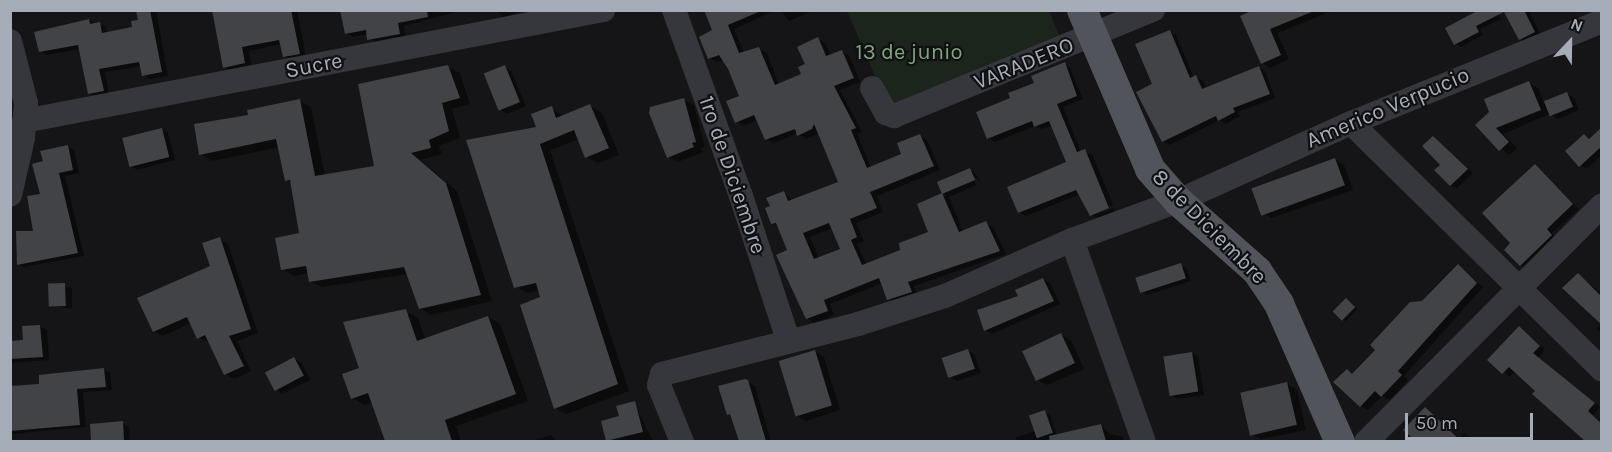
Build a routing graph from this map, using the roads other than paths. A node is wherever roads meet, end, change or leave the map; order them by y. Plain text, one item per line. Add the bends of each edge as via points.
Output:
1 (603, 10) edge
2 (674, 10) edge
3 (1153, 10) edge
4 (1602, 21) edge
5 (1088, 23) edge
6 (10, 41) edge
7 (872, 88) dead end
8 (24, 121) junction
9 (1351, 123) junction
10 (10, 195) edge
11 (1178, 201) junction
12 (1602, 206) edge
13 (1072, 240) junction
14 (1519, 289) junction
15 (788, 340) junction
16 (1602, 370) edge
17 (682, 441) edge
18 (1144, 441) edge
19 (1340, 441) edge
20 (1366, 441) edge

1 - 8 street, Sucre
2 - 15 street, 1ro de Diciembre
3 - 5 street, VARADERO
4 - 9 street, Americo Verpucio
5 - 7 street, VARADERO via 894,116 886,113
5 - 11 main road, 8 de Diciembre via 1149,169
6 - 8 street via 26,103
8 - 10 street
9 - 11 street, Americo Verpucio
9 - 14 street
11 - 13 street, Americo Verpucio
11 - 19 main road, 8 de Diciembre via 1229,242 1257,271 1279,304
12 - 14 street
13 - 15 street, Americo Verpucio via 945,296 858,324
13 - 18 street
14 - 16 street
14 - 20 street
15 - 17 street, Americo Verpucio via 662,374 659,384

